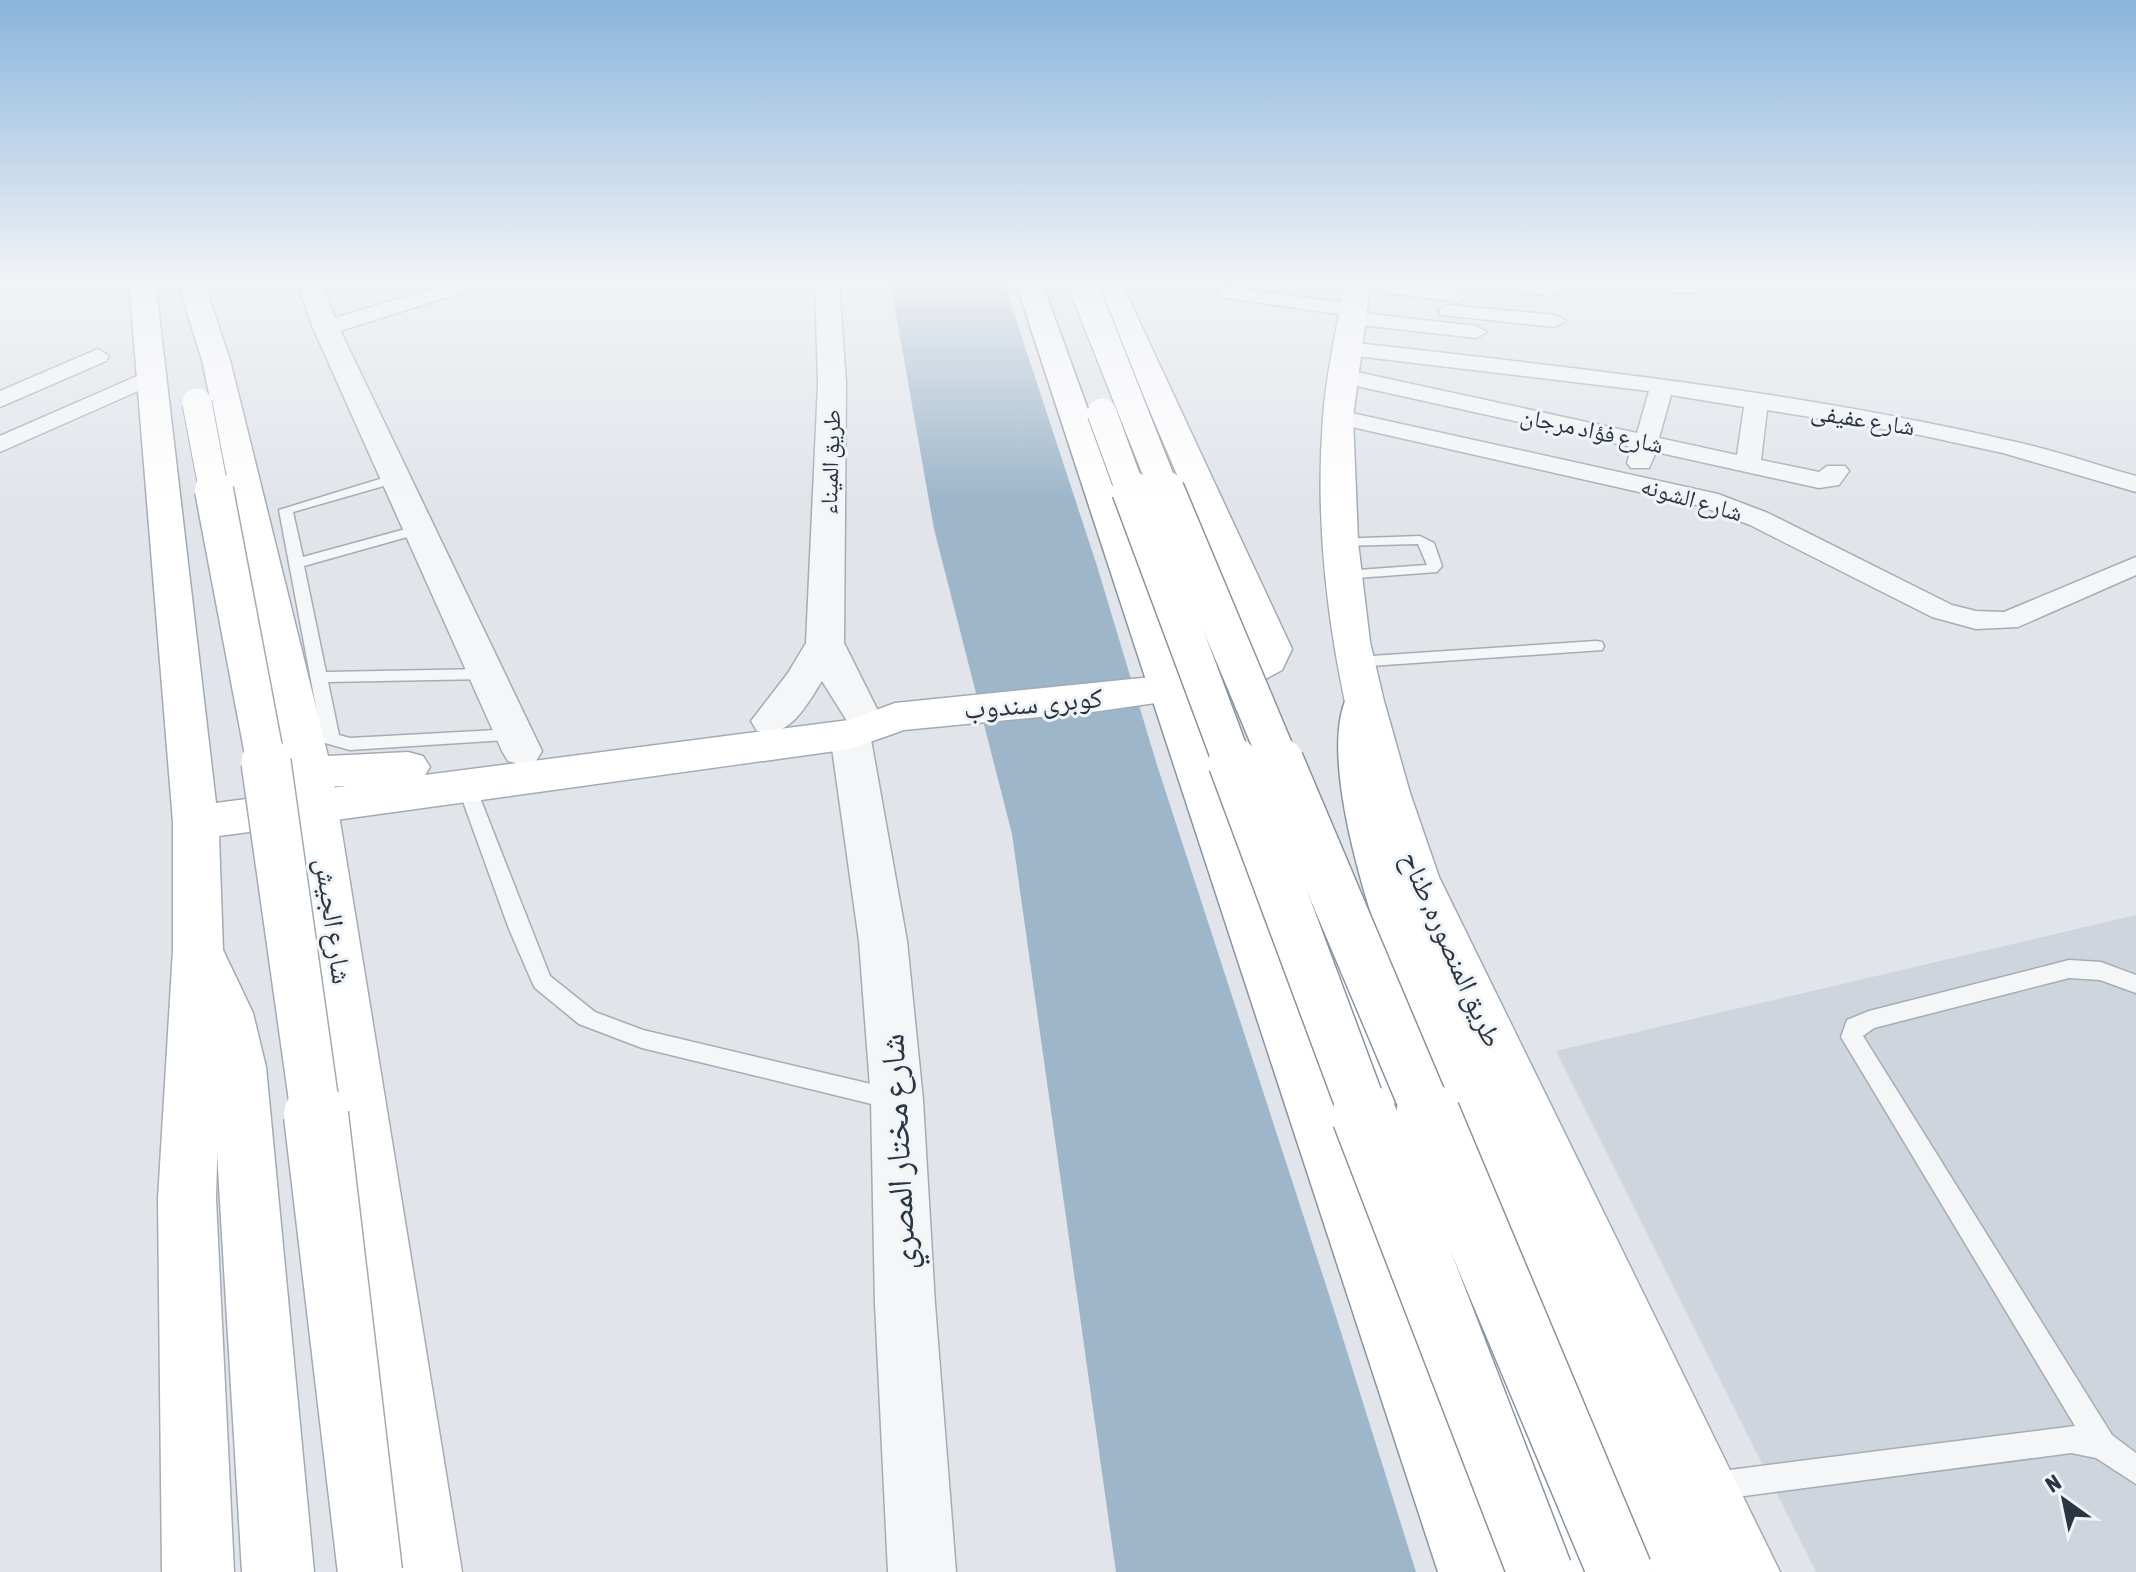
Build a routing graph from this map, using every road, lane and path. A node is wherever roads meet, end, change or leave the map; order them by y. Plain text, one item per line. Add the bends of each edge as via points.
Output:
1 (150, 353) edge
2 (191, 353) edge
3 (214, 353) edge
4 (338, 353) edge
5 (831, 353) edge
6 (1051, 353) edge
7 (1080, 353) edge
8 (1110, 353) edge
9 (1140, 353) edge
10 (1349, 353) edge
11 (1389, 353) edge
12 (1404, 353) edge
13 (1463, 353) edge
14 (98, 356) dead end
15 (153, 376) junction
16 (1662, 386) junction
17 (0, 400) edge
18 (1756, 401) junction
19 (1645, 442) junction
20 (0, 445) edge
21 (1748, 465) junction
22 (1836, 471) dead end
23 (1805, 477) junction
24 (396, 478) junction
25 (2133, 481) edge
26 (1634, 483) junction
27 (1731, 508) junction
28 (420, 529) junction
29 (1342, 559) junction
30 (297, 563) junction
31 (2136, 565) edge
32 (825, 643) junction
33 (1596, 646) dead end
34 (486, 674) junction
35 (319, 677) junction
36 (1360, 681) junction
37 (1155, 691) junction
38 (868, 720) junction
39 (771, 721) junction
40 (518, 743) junction
41 (457, 777) junction
42 (314, 790) junction
43 (196, 822) junction
44 (198, 950) junction
45 (2136, 984) edge
46 (897, 1100) junction
47 (2102, 1445) junction
48 (2136, 1470) edge
49 (1704, 1487) junction
50 (198, 1572) edge
51 (278, 1572) edge
52 (370, 1572) edge
53 (426, 1572) edge
54 (922, 1572) edge
55 (1474, 1572) edge
56 (1540, 1572) edge
57 (1583, 1572) edge
58 (1620, 1572) edge
59 (1688, 1572) edge
60 (1744, 1572) edge

1 - 15 main road
2 - 52 main road, bridge via 263,742 305,1021
3 - 42 main road, شارع الجيش
4 - 24 street
5 - 32 street, طريق الميناء
6 - 37 main road
7 - 56 main road, bridge
8 - 58 main road, bridge
9 - 37 main road via 1273,653 1261,666
10 - 29 main road, طريق المنصوره, طناح
11 - 26 street, شارع الشونه
12 - 19 street, شارع فؤاد مرجان
13 - 16 street, شارع عفيفى
14 - 17 street
15 - 20 street
15 - 43 main road
16 - 18 street, شارع عفيفى
16 - 19 street
18 - 21 street
18 - 25 street, شارع عفيفى via 1963,436
19 - 21 street, شارع فؤاد مرجان
19 - 26 street
21 - 23 street, شارع فؤاد مرجان
22 - 23 street, شارع فؤاد مرجان via 1826,481
23 - 27 street
24 - 28 street
24 - 30 lane via 286,510
26 - 27 street, شارع الشونه
27 - 31 street, شارع الشونه via 1942,611 1976,620 2008,621
28 - 30 lane
28 - 34 street
29 - 29 lane via 1432,569 1435,566 1427,543 1420,540
29 - 36 main road, طريق المنصوره, طناح
30 - 35 lane
32 - 38 street, طريق الميناء via 839,677
32 - 39 street, طريق الميناء
33 - 36 lane
34 - 35 lane
34 - 40 street
35 - 40 lane via 331,739 339,743
36 - 49 main road, طريق المنصوره, طناح via 1415,877
36 - 59 main road via 1360,763 1384,882 1398,923
37 - 38 main road, كوبرى سندوب
37 - 55 main road
37 - 57 main road via 1211,702 1232,719
38 - 39 main road
38 - 41 main road
38 - 46 street, شارع مختار المصري
39 - 40 main road
40 - 41 main road
41 - 42 main road
41 - 46 lane via 542,982 587,1018 642,1039
42 - 43 main road
42 - 53 main road, شارع الجيش
43 - 44 main road
44 - 50 main road via 187,1199
44 - 51 main road via 227,1013 239,1067
45 - 47 lane via 2101,971 2069,969 1869,1020 1855,1027 1852,1037
46 - 54 street, شارع مختار المصري
47 - 48 lane
47 - 49 lane via 2071,1439
49 - 60 main road, طريق المنصوره, طناح

